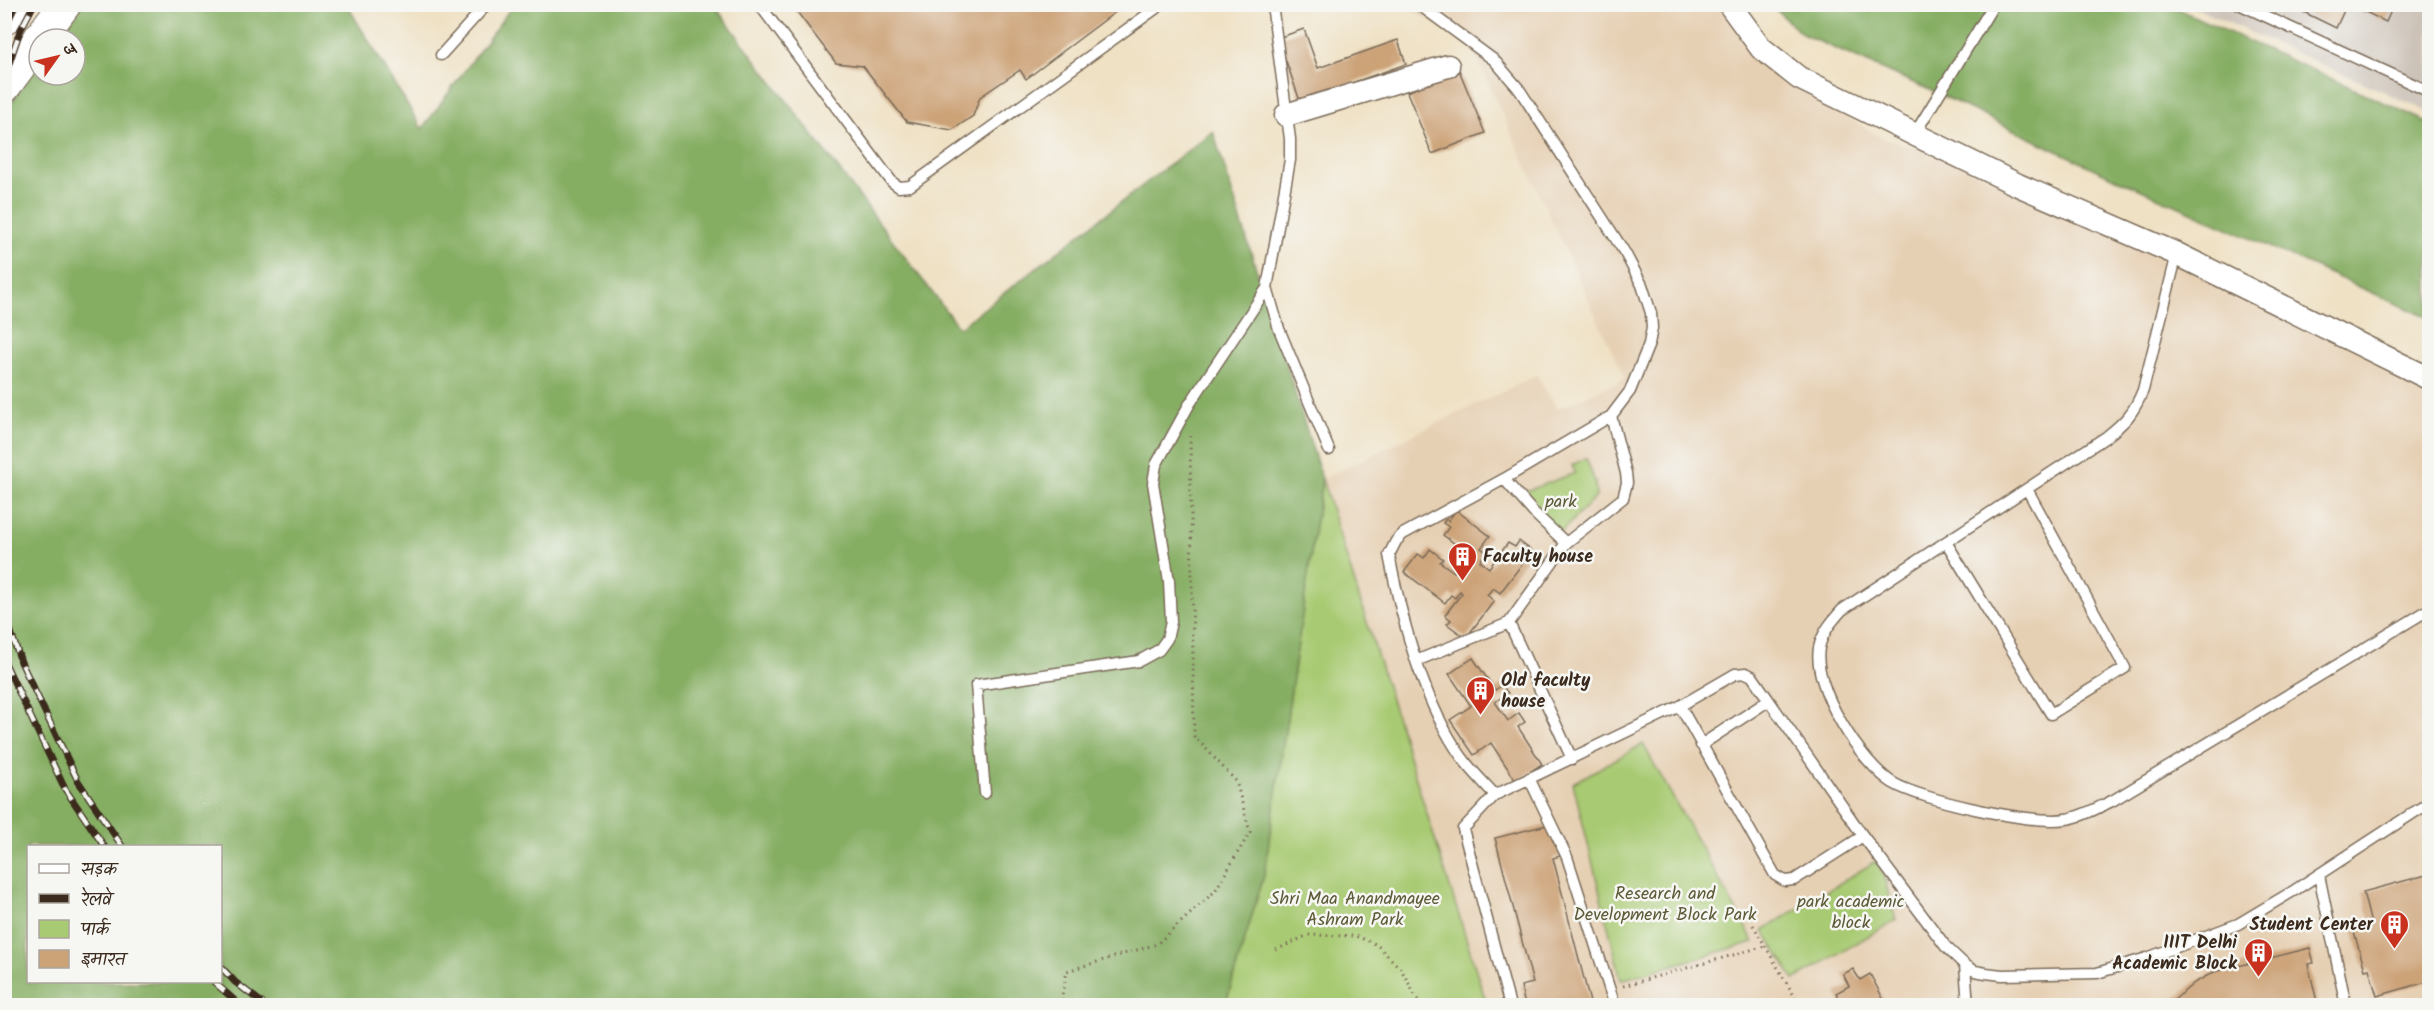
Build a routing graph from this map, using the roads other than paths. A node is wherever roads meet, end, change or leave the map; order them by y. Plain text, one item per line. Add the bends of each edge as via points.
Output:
1 (17, 4) edge
2 (64, 4) edge
3 (487, 4) edge
4 (759, 4) edge
5 (1162, 4) edge
6 (1272, 4) edge
7 (1418, 4) edge
8 (1729, 4) edge
9 (1994, 4) edge
10 (2239, 4) edge
11 (4, 19) edge
12 (48, 27) edge
13 (27, 55) edge
14 (441, 55) dead end
15 (1448, 66) dead end
16 (4, 87) edge
17 (2430, 92) edge
18 (1286, 115) junction
19 (1914, 136) junction
20 (2177, 254) junction
21 (1267, 288) junction
22 (2430, 380) edge
23 (1611, 416) junction
24 (1329, 450) dead end
25 (1504, 479) junction
26 (2027, 489) junction
27 (1946, 542) junction
28 (1566, 543) junction
29 (2430, 609) edge
30 (1509, 623) junction
31 (1416, 661) junction
32 (1768, 701) junction
33 (1680, 706) junction
34 (1701, 745) junction
35 (1572, 759) junction
36 (1529, 778) junction
37 (985, 793) dead end
38 (1496, 795) junction
39 (2430, 802) edge
40 (1863, 836) junction
41 (2319, 875) junction
42 (1965, 965) junction
43 (1510, 1005) edge
44 (1615, 1005) edge
45 (1968, 1005) edge
46 (2346, 1005) edge

1 - 11 street
2 - 12 street
3 - 14 lane
4 - 5 lane via 899,187 910,186
6 - 18 lane
7 - 23 lane via 1494,60 1519,89 1642,285 1651,313 1649,344 1630,391
8 - 19 street via 1761,48 1781,66
9 - 19 lane
10 - 17 lane
13 - 16 street
15 - 18 street
18 - 21 lane via 1290,160
19 - 20 street
20 - 22 street
20 - 26 lane via 2136,409 2106,437
21 - 24 lane
21 - 37 lane via 1189,405 1156,465 1153,483 1169,581 1171,622 1167,639 1159,650 1139,661 976,685
23 - 25 lane
23 - 28 lane via 1626,473 1626,491 1623,498
25 - 28 lane
25 - 31 lane via 1403,534 1392,548 1389,555 1394,579
26 - 27 lane
26 - 27 lane via 2125,668 2051,714
27 - 29 lane via 1842,610 1828,626 1819,649 1821,681 1854,740 1874,768 1893,783 1915,793 2022,818 2066,819 2112,801
28 - 30 lane
30 - 31 lane
30 - 35 lane
31 - 38 lane via 1443,725 1467,764
32 - 33 lane via 1752,676 1740,673
32 - 34 lane
32 - 40 lane
33 - 34 lane
33 - 35 lane
34 - 40 lane via 1768,864 1785,881 1804,875
35 - 36 lane
36 - 38 lane
36 - 44 lane via 1567,856
38 - 43 lane via 1463,829
39 - 41 lane
40 - 42 lane via 1946,946
41 - 42 lane via 2238,924 2097,973 2002,975 1975,971
41 - 46 lane
42 - 45 lane

